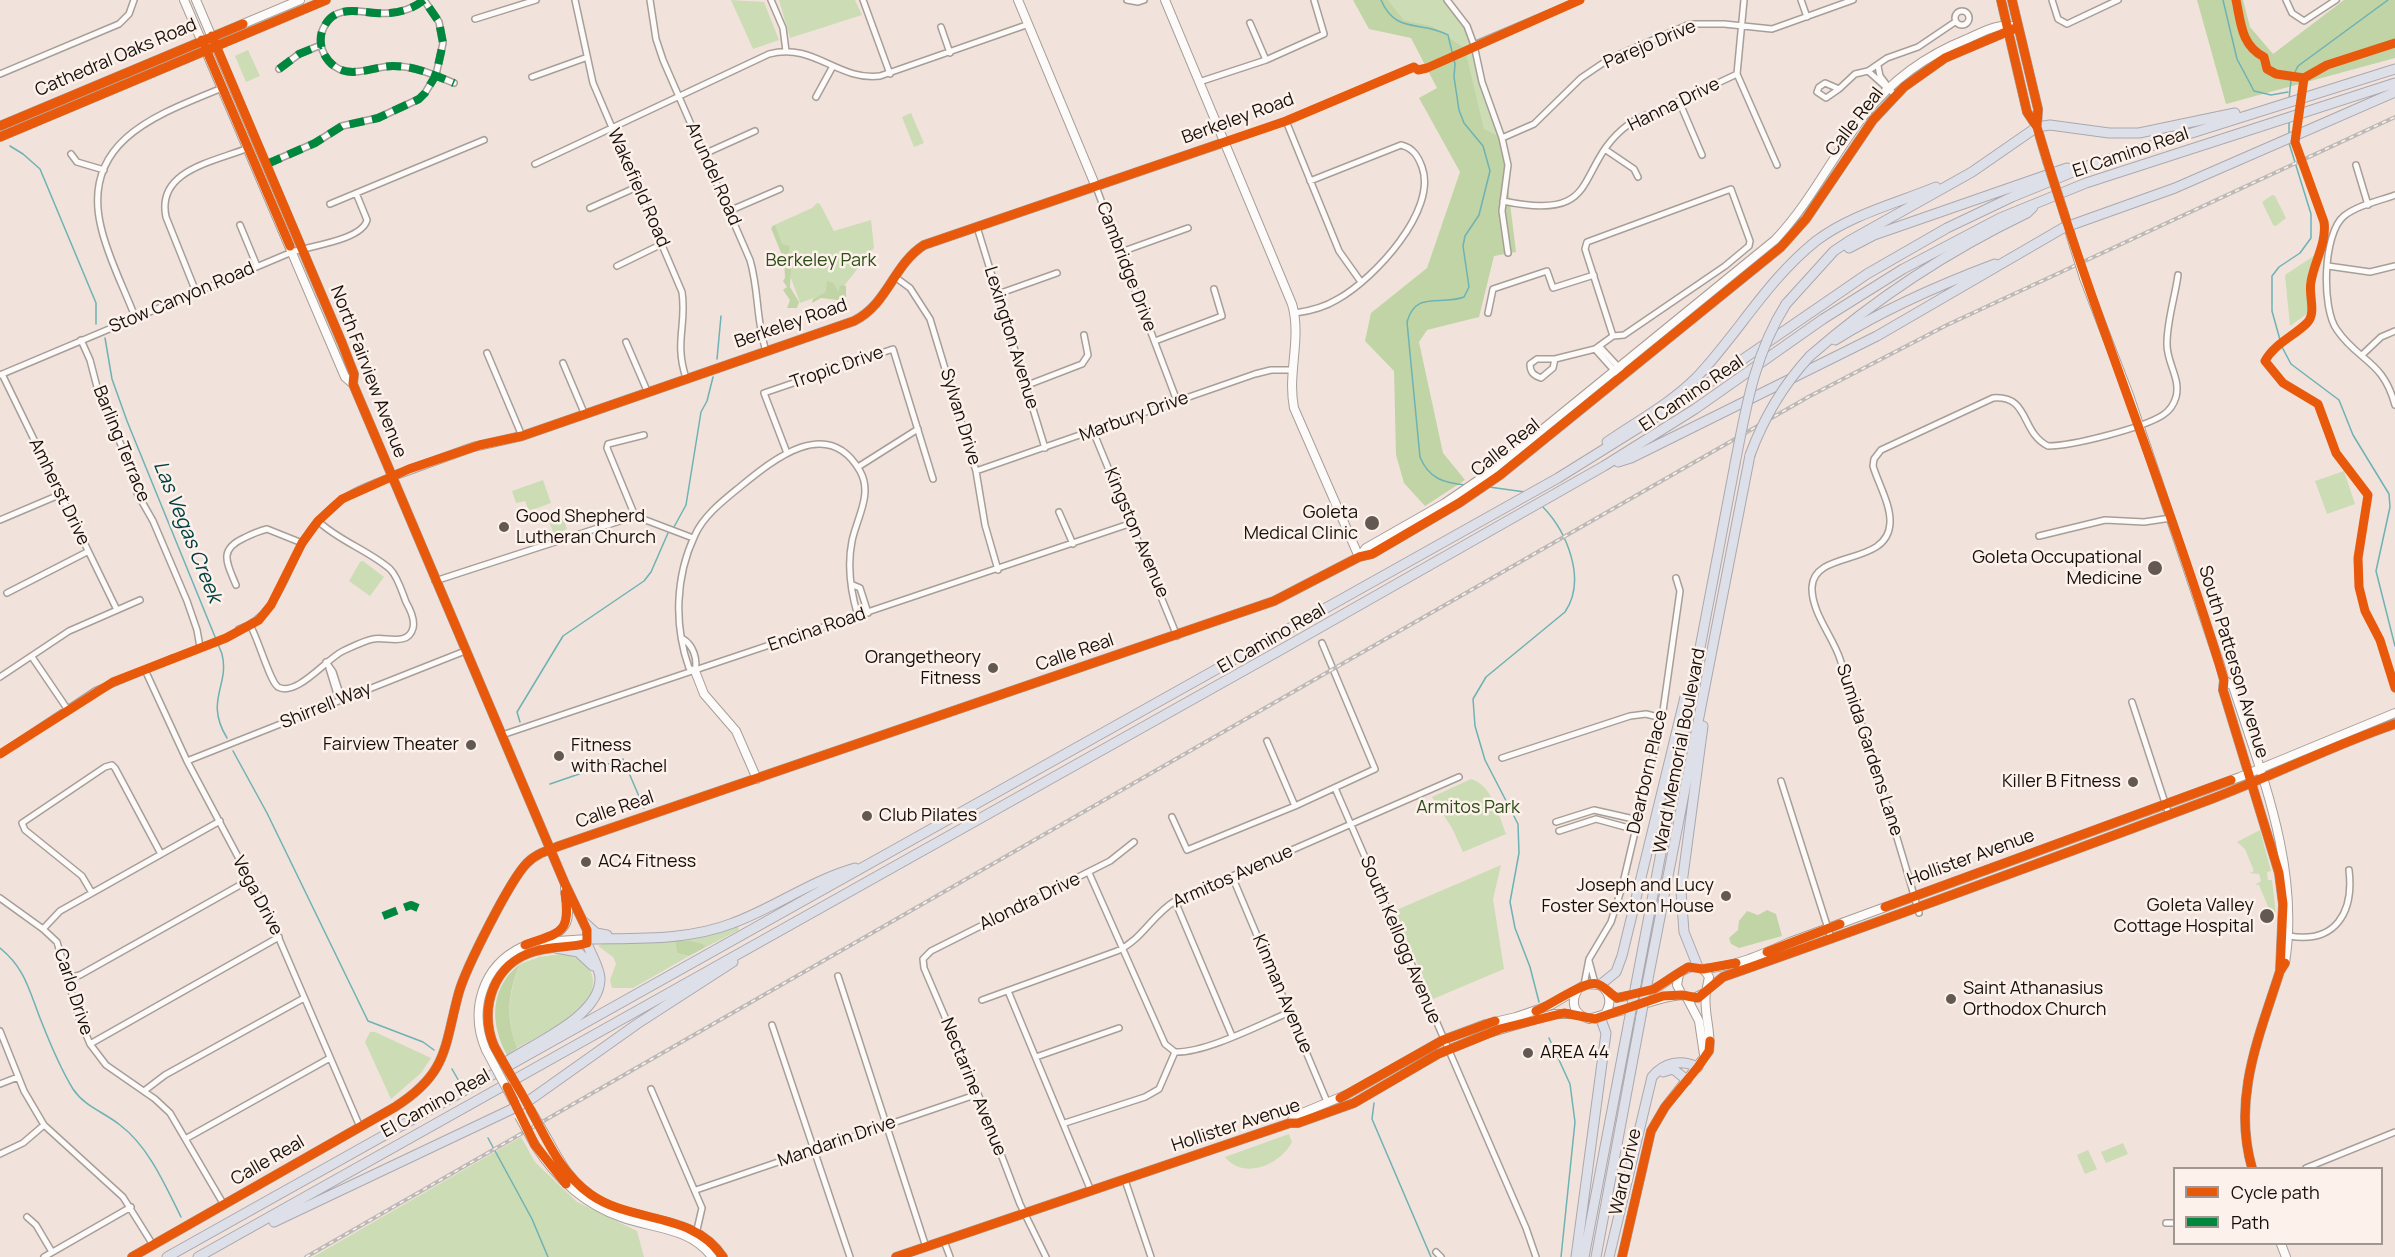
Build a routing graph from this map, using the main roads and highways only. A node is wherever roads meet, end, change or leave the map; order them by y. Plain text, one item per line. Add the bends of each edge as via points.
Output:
1 (184, 0) edge
2 (196, 0) edge
3 (300, 0) edge
4 (326, 0) edge
5 (1018, 0) edge
6 (1165, 0) edge
7 (2001, 0) edge
8 (2012, 0) edge
9 (2005, 24) junction
10 (2018, 27) junction
11 (2007, 34) junction
12 (212, 36) junction
13 (202, 40) junction
14 (216, 46) junction
15 (206, 50) junction
16 (2395, 69) edge
17 (2395, 83) edge
18 (2395, 92) edge
19 (2258, 111) junction
20 (0, 126) edge
21 (2037, 127) junction
22 (0, 137) edge
23 (1225, 142) junction
24 (2090, 165) junction
25 (1972, 172) junction
26 (1095, 187) junction
27 (2039, 201) junction
28 (2068, 226) junction
29 (2020, 255) junction
30 (1823, 264) junction
31 (1810, 356) junction
32 (353, 384) junction
33 (1604, 466) junction
34 (390, 477) junction
35 (1558, 477) junction
36 (1359, 557) junction
37 (1697, 661) junction
38 (695, 671) road end
39 (2224, 680) junction
40 (1705, 685) junction
41 (2395, 713) edge
42 (2394, 724) edge
43 (2259, 770) junction
44 (2249, 773) junction
45 (757, 779) junction
46 (2262, 780) junction
47 (2252, 783) junction
48 (550, 849) junction
49 (874, 862) junction
50 (564, 884) junction
51 (584, 922) junction
52 (776, 932) junction
53 (672, 936) junction
54 (587, 941) junction
55 (533, 942) junction
56 (556, 948) junction
57 (1701, 968) junction
58 (2280, 971) junction
59 (1679, 974) junction
60 (1598, 984) junction
61 (1708, 990) junction
62 (1577, 991) junction
63 (1608, 992) junction
64 (597, 993) junction
65 (1684, 996) junction
66 (1578, 1014) junction
67 (1534, 1016) junction
68 (1603, 1016) junction
69 (490, 1048) junction
70 (1704, 1054) junction
71 (1698, 1067) junction
72 (1687, 1080) junction
73 (1652, 1081) junction
74 (469, 1089) junction
75 (526, 1103) junction
76 (516, 1108) junction
77 (1290, 1123) junction
78 (2252, 1167) edge
79 (238, 1235) junction
80 (132, 1257) edge
81 (167, 1257) edge
82 (198, 1257) edge
83 (712, 1257) edge
84 (723, 1257) edge
85 (896, 1257) edge
86 (1576, 1257) edge
87 (1584, 1257) edge
88 (1596, 1257) edge
89 (1609, 1257) edge
90 (1622, 1257) edge

1 - 13 main road, North Fairview Avenue
2 - 12 main road, North Fairview Avenue
3 - 12 main road, Cathedral Oaks Road
4 - 14 main road, Cathedral Oaks Road
5 - 26 main road, Cambridge Drive
6 - 23 main road
7 - 9 main road
8 - 10 main road
9 - 10 main road
9 - 11 main road
9 - 36 main road, Calle Real via 1940,51 1888,89 1856,126 1787,227 1758,255 1484,476 1366,548
10 - 11 main road, Calle Real
10 - 21 main road via 2038,109
11 - 21 main road via 2027,112
11 - 36 main road, Calle Real via 1945,58 1894,96 1858,141 1806,219 1781,247 1623,376 1471,496 1372,554
12 - 13 main road, Cathedral Oaks Road
12 - 14 main road, North Fairview Avenue
13 - 15 main road, North Fairview Avenue
13 - 20 main road, Cathedral Oaks Road
14 - 15 main road, Cathedral Oaks Road
14 - 32 main road, North Fairview Avenue via 342,343 354,374
15 - 22 main road, Cathedral Oaks Road
15 - 32 main road, North Fairview Avenue via 345,377
16 - 19 highway, El Camino Real
17 - 27 highway, El Camino Real
18 - 28 highway via 2175,188
19 - 21 highway via 2139,133
19 - 24 highway, El Camino Real
21 - 25 highway
21 - 28 main road, South Patterson Avenue, bridge
23 - 26 main road, Berkeley Road
23 - 36 main road via 1295,314 1291,392 1295,413
24 - 30 highway via 2066,168 1874,235
24 - 35 highway, El Camino Real via 2012,197 1893,258 1642,427
25 - 30 highway via 1849,241
25 - 35 highway via 1850,221 1818,240 1783,270 1691,382
26 - 34 main road, Berkeley Road via 924,245 905,259 882,298 860,318 585,415 473,447
27 - 31 highway via 2026,213 1974,238 1900,286
27 - 33 highway, El Camino Real via 1887,279
28 - 29 highway
28 - 39 main road, South Patterson Avenue, bridge
29 - 31 highway via 1923,291 1867,319
29 - 33 highway via 1877,336 1631,458
30 - 37 highway, Ward Memorial Boulevard, bridge via 1786,304 1768,335 1754,372
31 - 40 highway, Ward Memorial Boulevard, bridge via 1780,394 1750,454
32 - 34 main road, North Fairview Avenue
33 - 52 highway, El Camino Real
34 - 48 main road, North Fairview Avenue
35 - 49 highway, El Camino Real
36 - 45 main road, Calle Real via 1274,601
37 - 60 highway via 1669,757 1622,956 1616,972
37 - 87 highway, Ward Memorial Boulevard, bridge
38 - 45 main road via 704,694 736,731
39 - 43 main road, South Patterson Avenue via 2233,686
39 - 44 main road, South Patterson Avenue via 2223,690
40 - 57 highway via 1705,714 1681,891 1684,932
40 - 88 highway, Ward Memorial Boulevard, bridge
41 - 43 main road, Hollister Avenue
42 - 46 main road, Hollister Avenue
43 - 44 main road, Hollister Avenue
43 - 46 main road, South Patterson Avenue
44 - 47 main road, South Patterson Avenue
44 - 57 main road, Hollister Avenue via 1754,958 1728,966
45 - 48 main road, Calle Real
46 - 47 main road, Hollister Avenue
46 - 58 main road, South Patterson Avenue via 2284,858 2290,906 2285,963
47 - 58 main road, South Patterson Avenue via 2281,886
47 - 61 main road, Hollister Avenue via 1918,910 1724,977
48 - 50 main road, North Fairview Avenue
48 - 80 main road, Calle Real via 529,861 512,885 464,979 447,1048 433,1073 407,1100
49 - 53 highway via 848,870 732,924
49 - 74 highway, El Camino Real
50 - 51 main road, North Fairview Avenue
50 - 55 main road, North Fairview Avenue via 568,909 565,925 556,934
51 - 53 highway via 605,935
51 - 54 main road, North Fairview Avenue
52 - 75 highway via 764,944 659,1009
52 - 79 highway, El Camino Real
53 - 54 highway
54 - 55 main road, North Fairview Avenue
54 - 56 main road, North Fairview Avenue
54 - 64 highway via 599,972
55 - 69 main road, North Fairview Avenue via 505,958 484,986 477,1010
56 - 64 highway via 574,951 589,960
56 - 69 main road, North Fairview Avenue via 521,957 497,981 488,1010
57 - 59 main road via 1688,967
57 - 61 main road via 1709,978
58 - 78 main road, South Patterson Avenue via 2252,1052 2246,1089 2246,1140
59 - 63 main road via 1654,989 1617,998
59 - 65 main road via 1677,985
60 - 62 main road via 1584,984
60 - 63 main road
61 - 65 main road via 1698,998
61 - 70 main road, Ward Drive via 1704,1008 1710,1041 1709,1051
62 - 66 main road via 1573,1003
62 - 67 main road, Hollister Avenue
63 - 68 main road via 1610,1004
64 - 74 highway via 580,1015
65 - 68 main road via 1663,996
65 - 70 main road via 1699,1021
66 - 67 main road, Hollister Avenue
66 - 68 main road via 1589,1019
67 - 77 main road, Hollister Avenue via 1447,1050 1330,1112 1298,1124
67 - 77 main road, Hollister Avenue via 1486,1023 1443,1040 1367,1084 1295,1116
68 - 86 highway via 1606,1033
69 - 75 main road, North Fairview Avenue, bridge
69 - 76 main road, North Fairview Avenue, bridge
70 - 71 main road, Ward Drive
71 - 72 main road, Ward Drive
71 - 73 highway via 1669,1064
72 - 73 highway via 1673,1069
72 - 90 main road, Ward Drive via 1651,1131
73 - 89 highway
74 - 81 highway, El Camino Real
75 - 76 highway
75 - 84 main road, North Fairview Avenue, bridge via 571,1178 599,1200 626,1212 673,1222 697,1232 714,1244
76 - 79 highway
76 - 83 main road, North Fairview Avenue, bridge via 535,1145 558,1176 595,1205 634,1221 675,1231
77 - 85 main road, Hollister Avenue
79 - 82 highway, El Camino Real

